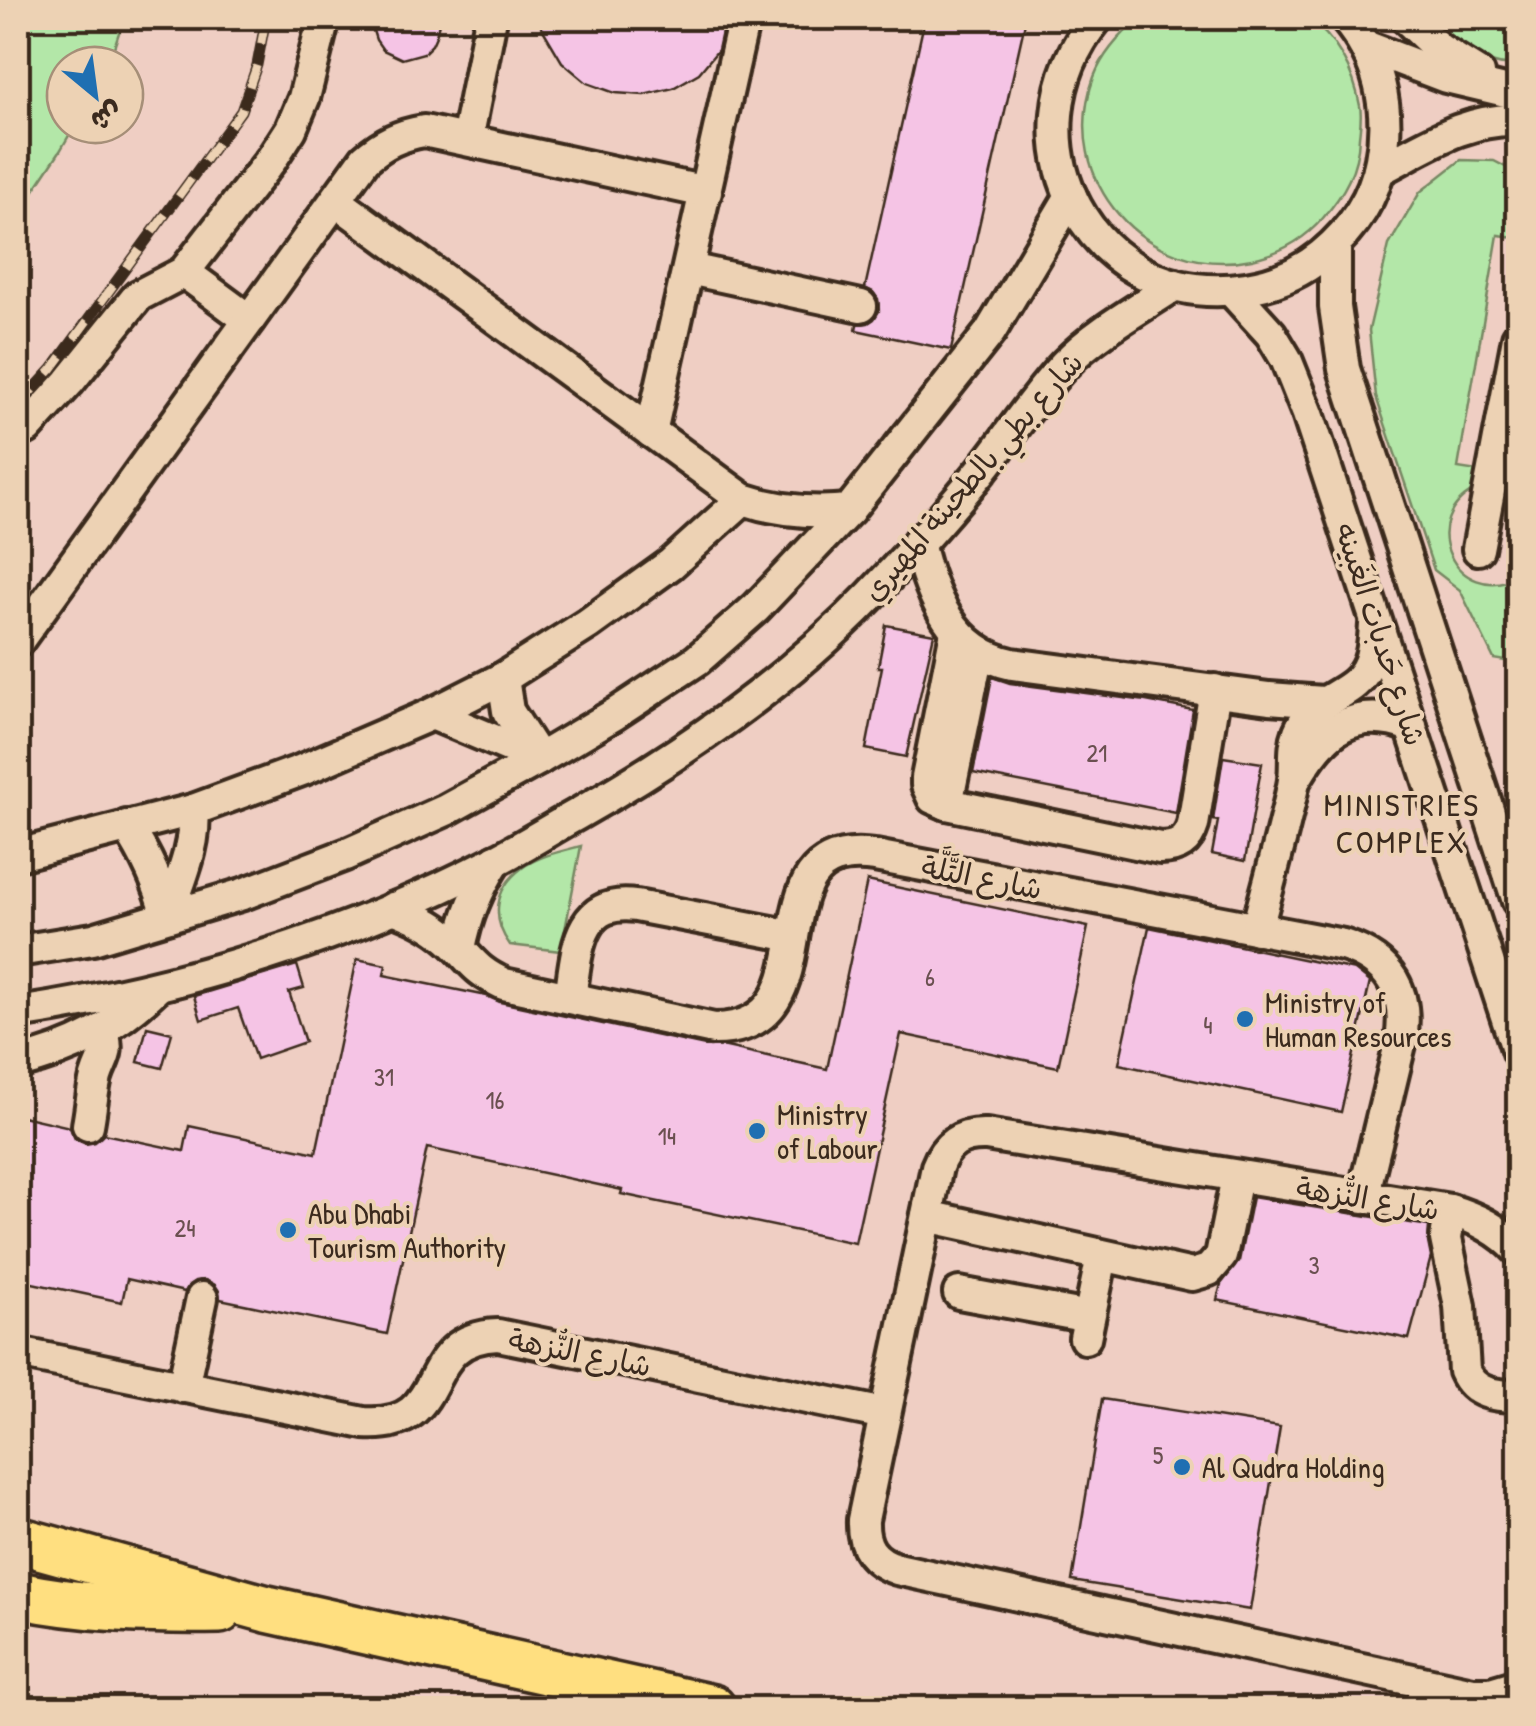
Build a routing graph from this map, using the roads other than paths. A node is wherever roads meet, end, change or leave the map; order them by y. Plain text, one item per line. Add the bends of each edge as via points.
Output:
1 (324, 18) edge
2 (491, 18) edge
3 (744, 18) edge
4 (1097, 18) edge
5 (1345, 18) edge
6 (1406, 18) edge
7 (1365, 46) junction
8 (1518, 93) edge
9 (1518, 120) edge
10 (467, 140) junction
11 (1380, 170) junction
12 (706, 192) junction
13 (1070, 196) junction
14 (336, 200) junction
15 (1335, 244) junction
16 (690, 263) junction
17 (184, 272) junction
18 (1175, 285) junction
19 (1232, 290) junction
20 (863, 299) dead end
21 (249, 320) junction
22 (1518, 338) edge
23 (651, 432) junction
24 (18, 434) edge
25 (743, 500) junction
26 (850, 510) junction
27 (918, 542) junction
28 (1478, 549) dead end
29 (1376, 618) junction
30 (18, 642) edge
31 (967, 642) junction
32 (503, 678) junction
33 (1215, 690) junction
34 (1323, 702) junction
35 (432, 714) junction
36 (1411, 726) junction
37 (539, 759) junction
38 (1294, 781) junction
39 (192, 810) junction
40 (127, 826) junction
41 (18, 854) edge
42 (496, 860) junction
43 (1512, 866) edge
44 (1518, 901) edge
45 (393, 908) junction
46 (168, 916) junction
47 (1257, 929) junction
48 (793, 936) junction
49 (460, 948) junction
50 (18, 952) edge
51 (160, 984) junction
52 (570, 998) junction
53 (18, 1014) edge
54 (103, 1031) junction
55 (64, 1050) junction
56 (1518, 1052) edge
57 (18, 1063) edge
58 (97, 1073) junction
59 (88, 1125) dead end
60 (1237, 1177) junction
61 (1363, 1197) junction
62 (1450, 1210) junction
63 (926, 1216) junction
64 (1518, 1250) edge
65 (1102, 1256) junction
66 (959, 1293) dead end
67 (202, 1298) dead end
68 (18, 1354) edge
69 (183, 1387) junction
70 (1518, 1396) edge
71 (886, 1414) junction
72 (18, 1540) edge
73 (18, 1596) edge
74 (267, 1609) junction
75 (1518, 1686) edge
76 (712, 1708) edge

1 - 17 street via 291,129
2 - 10 street
3 - 12 street
4 - 13 street via 1060,86 1058,156
5 - 7 street
6 - 8 street via 1461,65
7 - 8 street via 1446,77
7 - 11 street via 1385,114
9 - 11 street via 1457,130
10 - 12 street
10 - 14 street via 424,131 392,139 365,159
11 - 15 street via 1362,210
12 - 16 street
13 - 18 street via 1103,242
13 - 26 street via 990,332
14 - 21 street
14 - 23 street
15 - 19 street via 1288,276
15 - 43 street, شارع حَدبات الغَبينه via 1344,369
16 - 20 street
16 - 23 street
17 - 21 street
17 - 24 street via 138,296
18 - 19 street
18 - 27 street, شارع بطي بالطحينة المهيري via 1065,364
19 - 29 street, شارع حَدبات الغَبينه via 1286,359
21 - 30 street
22 - 28 street
23 - 25 street
25 - 26 street via 796,512
25 - 32 street via 671,564
26 - 37 street via 697,660
27 - 31 street via 937,600
27 - 42 street, شارع بطي بالطحينة المهيري via 792,670 634,782
29 - 34 street via 1367,668 1354,686
29 - 36 street, شارع حَدبات الغَبينه
31 - 33 street via 1012,664
31 - 33 street via 947,804 1160,848 1175,847 1193,825
32 - 35 street
32 - 37 street via 508,711
33 - 34 street
34 - 38 street via 1300,730
35 - 37 street
35 - 39 street
36 - 38 street via 1368,718 1340,727 1317,745
36 - 56 street, شارع حَدبات الغَبينه
37 - 46 street via 346,855
38 - 47 street
39 - 40 street
39 - 46 street via 192,840
40 - 41 street
40 - 46 street via 152,866
42 - 45 street, شارع بطي بالطحينة المهيري
42 - 49 street via 472,902
43 - 44 street, شارع حَدبات الغَبينه
45 - 49 street, شارع التَّلَّة
45 - 51 street, شارع بطي بالطحينة المهيري
46 - 50 street via 94,939
47 - 48 street, شارع التَّلَّة via 861,854 833,860 811,876
47 - 61 street, شارع التَّلَّة via 1360,950 1398,988 1404,1022
48 - 52 street, شارع التَّلَّة via 780,993 746,1025 714,1029
48 - 52 street via 611,906 583,930
49 - 52 street, شارع التَّلَّة via 490,978
51 - 53 street, شارع بطي بالطحينة المهيري
51 - 54 street
54 - 55 street
54 - 58 street via 106,1052
55 - 57 street
55 - 58 street via 78,1066
58 - 59 street
60 - 61 street, شارع النُّزهة
60 - 63 street, شارع النُّزهة via 973,1134 942,1155
60 - 65 street via 1224,1248 1209,1270 1183,1274
61 - 62 street, شارع النُّزهة
62 - 64 street, شارع النُّزهة via 1473,1217
62 - 70 street via 1446,1239 1464,1371 1485,1393
63 - 65 street
63 - 71 street, شارع النُّزهة
65 - 66 street via 1087,1328
67 - 69 street
68 - 69 street, شارع النُّزهة
69 - 71 street, شارع النُّزهة via 364,1423 391,1422 425,1399 450,1352 472,1338 498,1335
71 - 75 street, شارع النُّزهة via 862,1533 884,1565 1473,1693
72 - 74 highway
73 - 74 highway via 146,1611
74 - 76 highway

